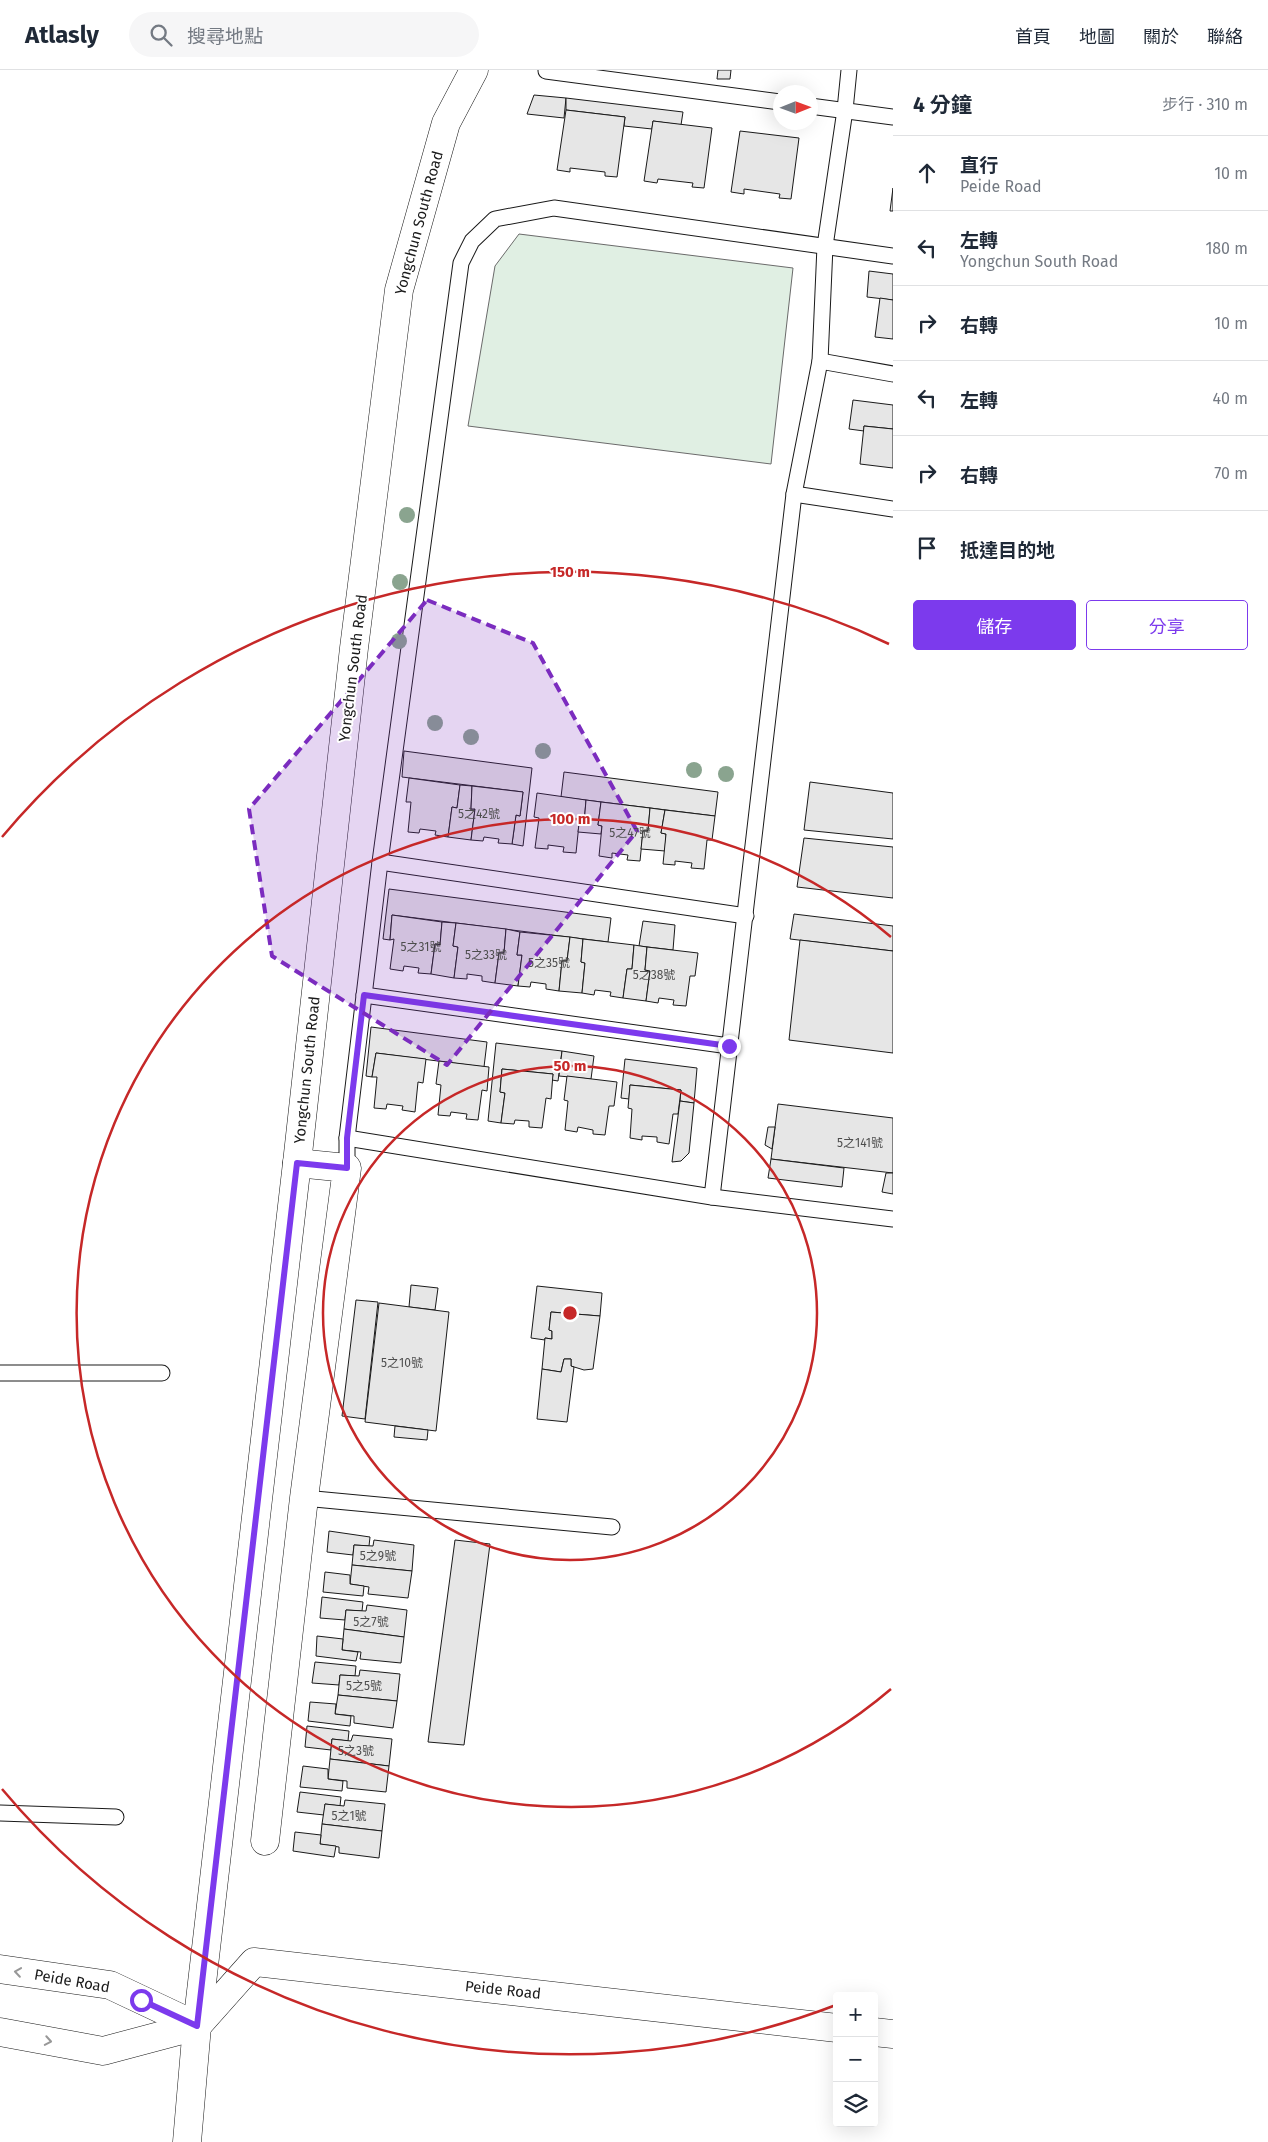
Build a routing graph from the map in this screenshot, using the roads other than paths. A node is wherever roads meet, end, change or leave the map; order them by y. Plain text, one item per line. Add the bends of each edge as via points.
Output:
1 (474, 70) edge
2 (849, 70) edge
3 (546, 71) edge
4 (773, 101) edge
5 (818, 107) edge
6 (845, 110) junction
7 (893, 117) edge
8 (825, 246) junction
9 (893, 256) edge
10 (820, 361) junction
11 (893, 374) edge
12 (794, 494) junction
13 (893, 509) edge
14 (380, 862) junction
15 (746, 916) junction
16 (364, 995) junction
17 (729, 1046) junction
18 (347, 1138) junction
19 (297, 1163) junction
20 (347, 1168) junction
21 (712, 1197) junction
22 (893, 1219) edge
23 (162, 1373) dead end
24 (0, 1374) edge
25 (304, 1498) junction
26 (612, 1526) dead end
27 (0, 1813) edge
28 (116, 1817) dead end
29 (265, 1841) dead end
30 (0, 1969) edge
31 (197, 2026) junction
32 (833, 2028) edge
33 (0, 2032) edge
34 (878, 2032) edge
35 (893, 2034) edge
36 (187, 2142) edge

1 - 19 street, Yongchun South Road via 446,123 399,290
2 - 6 lane
3 - 4 lane
5 - 6 lane
6 - 7 lane
6 - 8 lane
8 - 9 lane
8 - 10 lane
8 - 14 lane via 554,208 495,219 472,241 461,263
10 - 11 lane
10 - 12 lane
12 - 13 lane
12 - 15 lane
14 - 15 lane
14 - 16 lane
15 - 17 lane
16 - 17 lane
16 - 18 lane
17 - 21 lane
18 - 20 lane
18 - 21 lane
19 - 20 street
19 - 31 street, Yongchun South Road
20 - 25 street
21 - 22 lane
23 - 24 lane
25 - 26 lane
25 - 29 street
27 - 28 lane
31 -> 30 street, Peide Road via 110,1985
31 - 32 street, Peide Road via 254,1962
33 -> 31 street via 103,2051
31 - 36 street, Yongchun South Road
34 - 35 street

